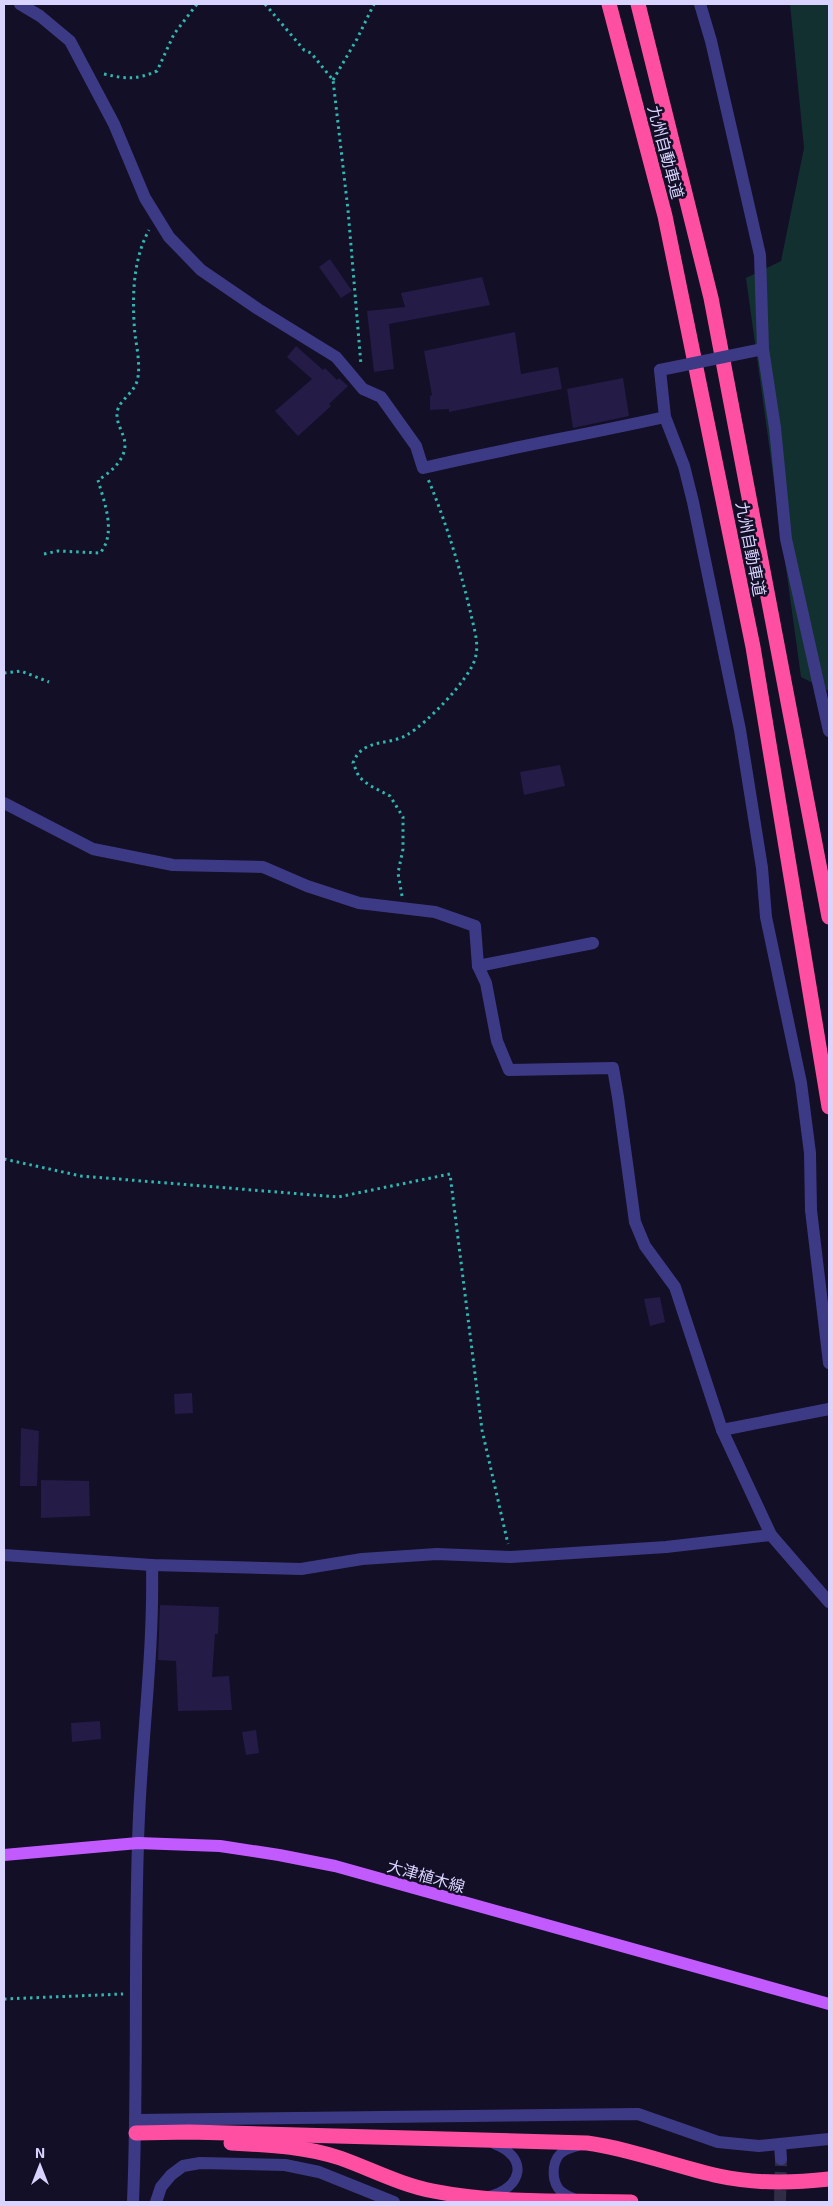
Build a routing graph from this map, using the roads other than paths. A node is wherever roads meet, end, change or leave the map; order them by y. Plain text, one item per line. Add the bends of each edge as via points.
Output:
1 (20, 4) edge
2 (609, 4) edge
3 (638, 4) edge
4 (700, 4) edge
5 (763, 349) junction
6 (665, 417) junction
7 (829, 731) edge
8 (4, 803) edge
9 (829, 917) edge
10 (594, 943) dead end
11 (478, 966) junction
12 (829, 1107) edge
13 (829, 1363) edge
14 (829, 1409) edge
15 (722, 1430) junction
16 (771, 1535) junction
17 (4, 1556) edge
18 (152, 1565) junction
19 (829, 1602) edge
20 (138, 1843) junction
21 (4, 1855) edge
22 (829, 2004) edge
23 (136, 2127) junction
24 (829, 2139) edge
25 (484, 2140) junction
26 (586, 2143) junction
27 (780, 2144) junction
28 (781, 2159) tunnel mouth
29 (829, 2179) edge
30 (478, 2198) junction
31 (578, 2201) junction
32 (134, 2202) edge
33 (156, 2202) edge
34 (394, 2202) edge
35 (631, 2202) edge

1 - 6 street via 70,41 114,124 145,198 169,237 201,270 336,357 363,389 381,397 416,446 423,468
2 - 12 highway, 九州自動車道 via 665,216 751,637
3 - 9 highway, 九州自動車道 via 711,298
4 - 5 street via 712,41 760,255
5 - 6 street, bridge via 660,370
5 - 7 street via 786,539
6 - 13 street via 684,466 693,502 741,739 762,868 766,917 801,1083 810,1153 811,1210
8 - 11 street via 93,849 172,865 263,867 359,903 435,912 475,926
10 - 11 street
11 - 15 street via 486,983 497,1041 509,1070 613,1068 635,1222 646,1246 675,1286
14 - 15 street
15 - 16 street
16 - 18 street via 666,1547 511,1557 438,1554 362,1559 301,1569
16 - 19 street
17 - 18 street
18 - 20 street via 153,1617
20 - 21 main road, 大津植木線
20 - 22 main road, 大津植木線 via 220,1846 335,1866
20 - 23 street
23 - 25 highway via 189,2132
23 - 27 street via 638,2114 718,2142 759,2146
23 - 30 highway via 189,2142 311,2150 414,2186
23 - 32 street
24 - 27 street
25 - 26 highway
25 - 30 lane via 506,2148 516,2158 518,2168 516,2180 508,2188
26 - 29 highway via 616,2147 731,2178 787,2182
26 - 31 lane via 563,2151 556,2160 554,2171 558,2187
27 - 28 street
30 - 31 highway
31 - 35 highway
33 - 34 street via 161,2187 171,2175 183,2166 200,2163 285,2165 319,2172

